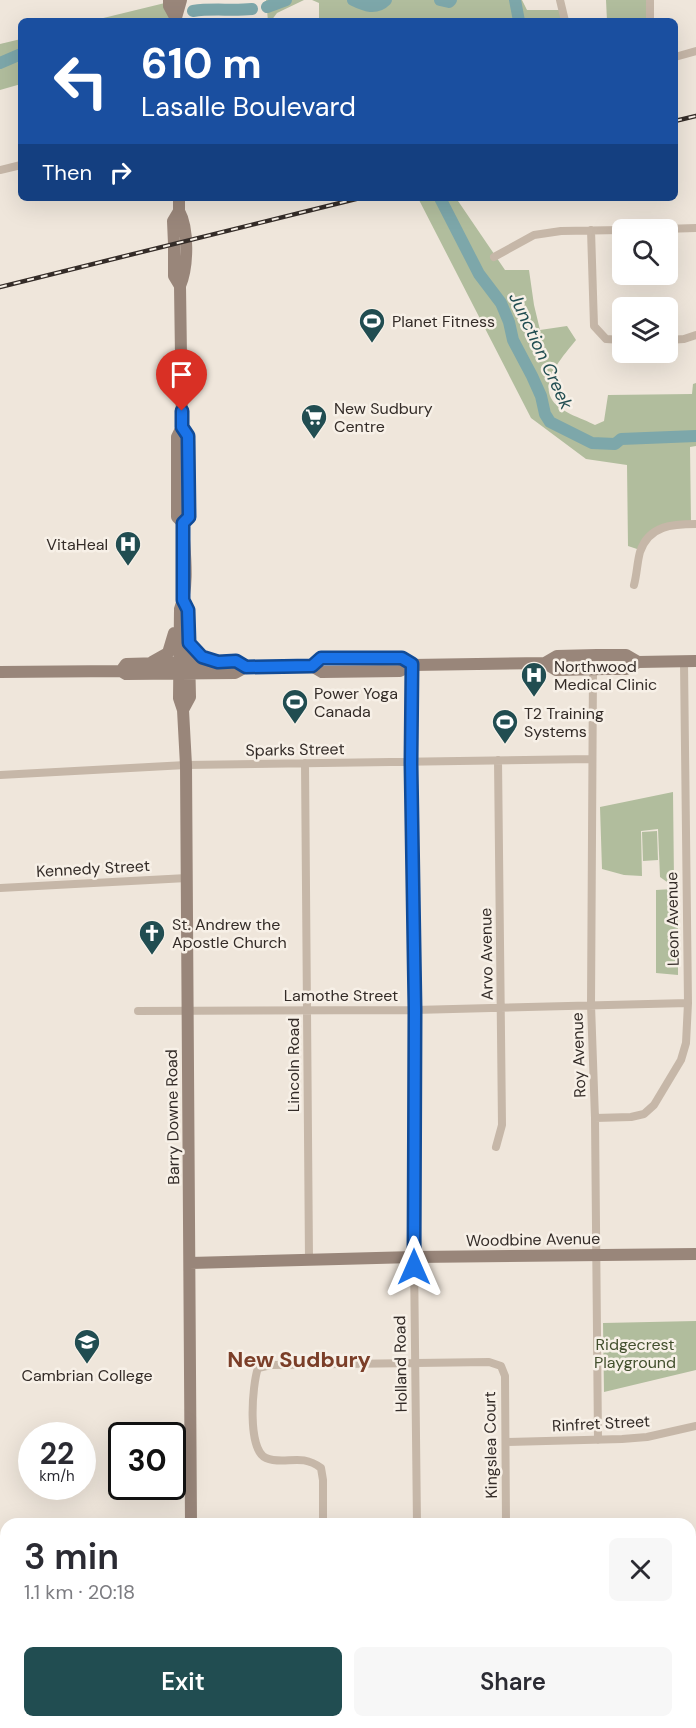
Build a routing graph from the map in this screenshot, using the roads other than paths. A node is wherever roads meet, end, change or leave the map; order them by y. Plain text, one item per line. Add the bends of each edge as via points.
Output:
1 (169, 0) edge
2 (181, 0) edge
3 (560, 0) edge
4 (650, 0) edge
5 (175, 18) edge
6 (175, 18) edge
7 (564, 18) edge
8 (650, 18) edge
9 (696, 51) edge
10 (678, 56) edge
11 (18, 166) edge
12 (0, 170) edge
13 (179, 201) edge
14 (696, 228) edge
15 (678, 229) edge
16 (591, 230) junction
17 (612, 230) edge
18 (494, 257) dead end
19 (696, 335) edge
20 (612, 339) edge
21 (678, 339) edge
22 (696, 524) edge
23 (634, 585) dead end
24 (183, 600) junction
25 (180, 615) junction
26 (189, 643) junction
27 (690, 661) edge
28 (218, 662) junction
29 (638, 662) junction
30 (545, 663) junction
31 (148, 664) junction
32 (412, 664) junction
33 (246, 667) junction
34 (184, 668) junction
35 (593, 669) junction
36 (121, 671) junction
37 (0, 672) edge
38 (591, 759) junction
39 (498, 760) junction
40 (305, 763) junction
41 (411, 763) junction
42 (186, 765) junction
43 (0, 775) edge
44 (187, 878) junction
45 (0, 888) edge
46 (688, 1004) junction
47 (591, 1005) junction
48 (501, 1007) junction
49 (187, 1010) junction
50 (307, 1010) junction
51 (415, 1010) junction
52 (138, 1011) dead end
53 (595, 1118) junction
54 (496, 1147) dead end
55 (595, 1254) junction
56 (696, 1254) edge
57 (414, 1257) junction
58 (309, 1259) junction
59 (190, 1263) junction
60 (415, 1365) junction
61 (696, 1426) edge
62 (598, 1440) junction
63 (506, 1442) junction
64 (191, 1518) edge
65 (323, 1518) edge
66 (417, 1518) edge
67 (506, 1518) edge

1 - 5 main road
2 - 6 main road
3 - 7 street
4 - 8 street
9 - 10 street
11 - 12 street
13 - 24 main road, Barry Downe Road via 185,221 185,274 180,286 182,427 188,436 189,517 183,523
14 - 15 street
16 - 17 street
16 - 18 street via 534,235
16 - 20 street via 594,326 601,336
19 - 21 street
22 - 23 street via 664,526 651,537 640,550
24 - 25 main road, Barry Downe Road
24 - 26 main road, Barry Downe Road via 188,610
25 - 31 main road via 171,649
25 - 34 main road, Barry Downe Road
26 - 28 main road via 202,657
26 - 34 main road, Barry Downe Road
27 - 29 main road
27 - 46 street, Leon Avenue
28 - 33 main road via 236,661
28 - 34 main road
29 - 30 main road via 626,655 606,655 557,656
29 - 35 main road via 626,669
30 - 32 main road
30 - 35 main road via 556,670
31 - 34 main road
31 - 36 main road via 126,664
32 - 33 main road via 402,658 321,658 312,666
32 - 41 street, Holland Road
33 - 34 main road via 236,673
34 - 36 main road via 126,674
34 - 42 main road, Barry Downe Road via 190,697 183,710
35 - 38 street, Roy Avenue
36 - 37 main road
38 - 39 street, Sparks Street
38 - 47 street, Roy Avenue
39 - 41 street, Sparks Street
39 - 48 street, Arvo Avenue
40 - 41 street, Sparks Street
40 - 42 street, Sparks Street
40 - 50 street, Lincoln Road
41 - 51 street, Holland Road
42 - 43 street, Sparks Street
42 - 44 main road, Barry Downe Road
44 - 45 street, Kennedy Street
44 - 49 main road, Barry Downe Road
46 - 47 street, Lamothe Street
46 - 53 street, Leon Avenue via 681,1060 654,1105 644,1114 631,1117
47 - 48 street, Lamothe Street
47 - 53 street, Roy Avenue
48 - 51 street, Lamothe Street
48 - 54 street, Arvo Avenue via 502,1125
49 - 50 street, Lamothe Street
49 - 52 street, Lamothe Street
49 - 59 main road, Barry Downe Road
50 - 51 street, Lamothe Street
50 - 58 street, Lincoln Road
51 - 57 street, Holland Road
53 - 55 street, Roy Avenue
55 - 56 main road, Woodbine Avenue
55 - 57 main road, Woodbine Avenue
55 - 62 street, Roy Avenue
57 - 58 main road, Woodbine Avenue
57 - 60 street, Holland Road
58 - 59 main road, Woodbine Avenue
59 - 64 main road, Barry Downe Road
60 - 63 street, Kingslea Court via 489,1362 501,1366 505,1376
60 - 65 street via 258,1368 254,1380 254,1440 258,1452 267,1458 311,1461 321,1468
60 - 66 street, Holland Road
61 - 62 street, Rinfret Street via 646,1437
62 - 63 street, Rinfret Street
63 - 67 street, Kingslea Court

